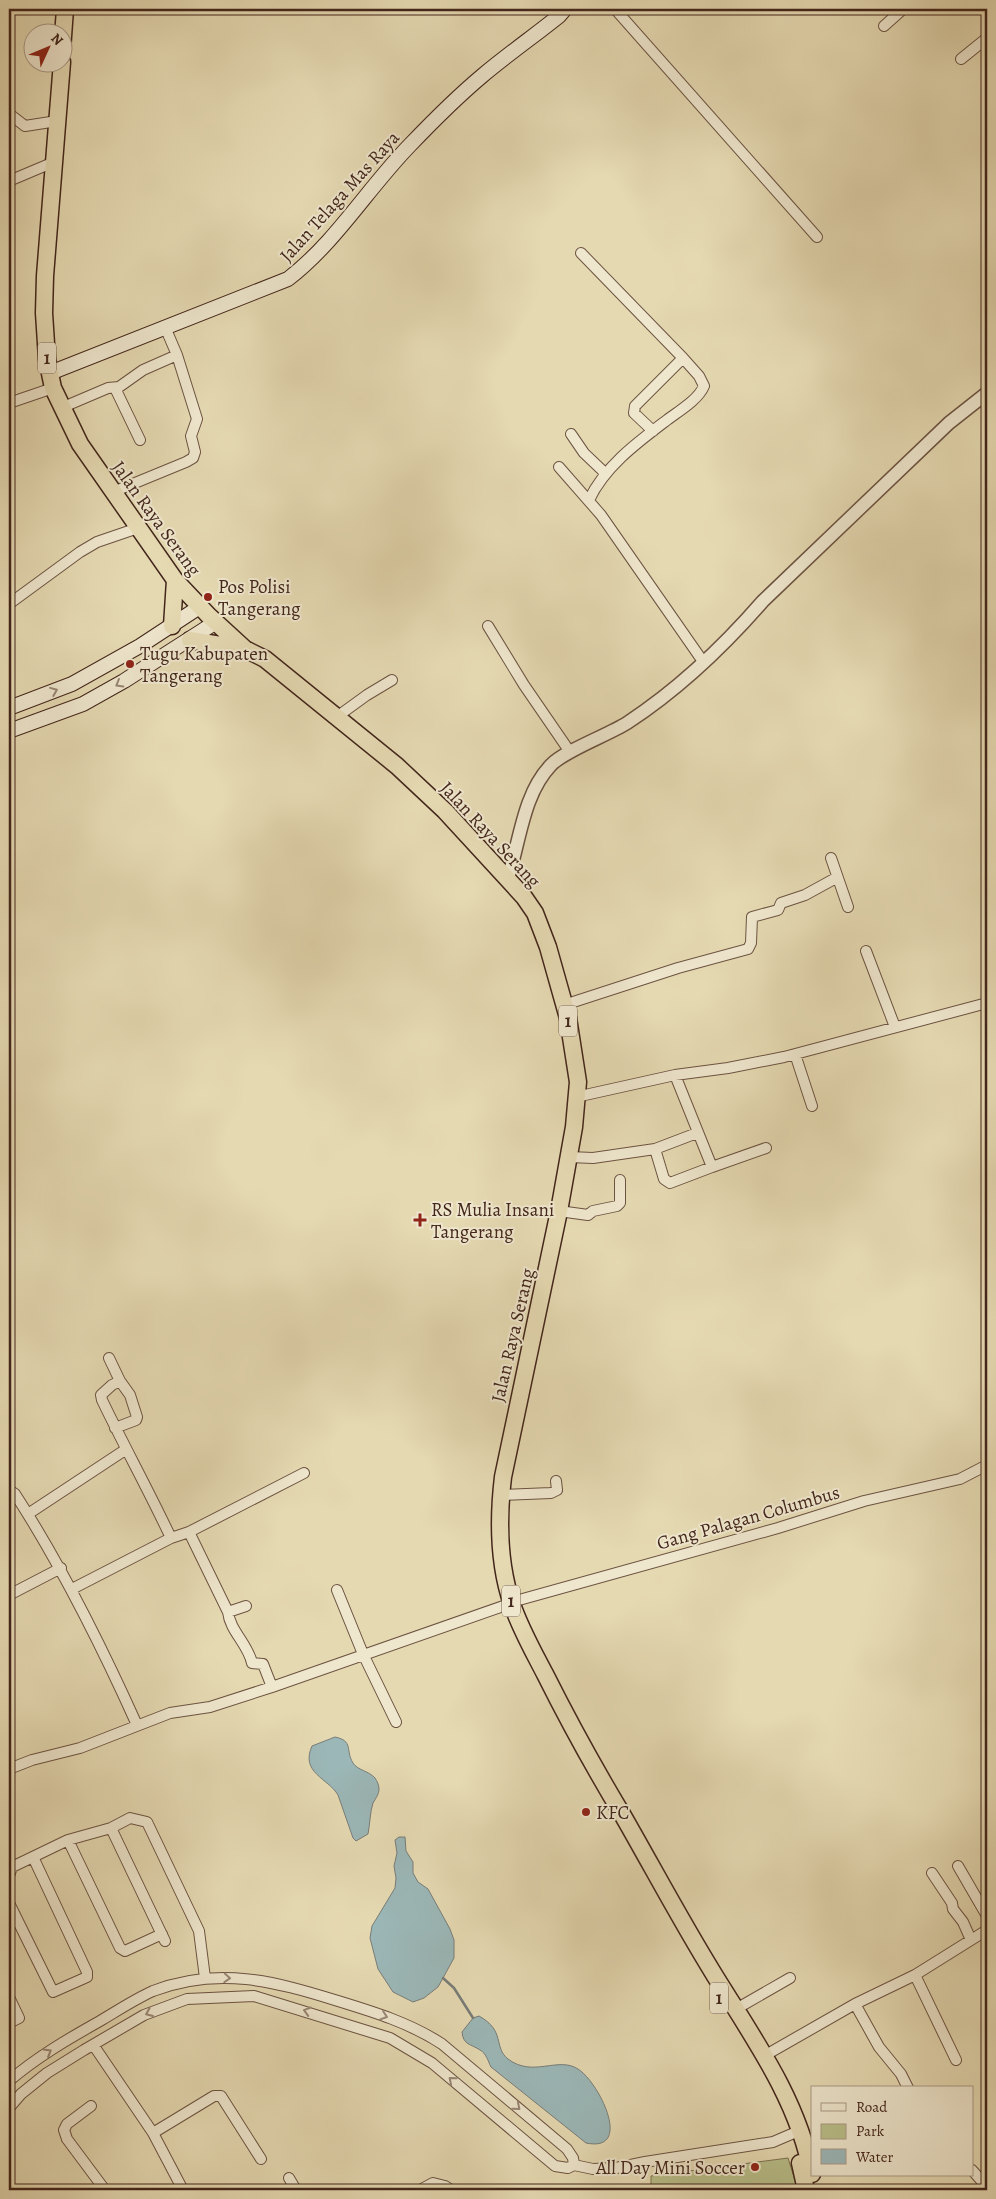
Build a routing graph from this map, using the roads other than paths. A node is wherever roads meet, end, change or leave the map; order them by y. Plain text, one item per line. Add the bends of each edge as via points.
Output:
1 (66, 9) edge
2 (565, 9) edge
3 (615, 9) edge
4 (903, 9) edge
5 (65, 22) edge
6 (884, 26) dead end
7 (987, 38) edge
8 (960, 59) dead end
9 (61, 72) edge
10 (12, 116) dead end
11 (57, 121) junction
12 (54, 162) junction
13 (9, 181) edge
14 (817, 237) dead end
15 (581, 253) dead end
16 (165, 327) junction
17 (177, 355) junction
18 (683, 358) junction
19 (51, 380) junction
20 (115, 388) junction
21 (987, 393) edge
22 (9, 403) edge
23 (61, 408) junction
24 (653, 431) junction
25 (571, 434) dead end
26 (140, 440) dead end
27 (560, 467) dead end
28 (605, 473) junction
29 (113, 492) junction
30 (589, 500) junction
31 (138, 528) junction
32 (175, 580) junction
33 (9, 604) edge
34 (201, 606) junction
35 (216, 622) junction
36 (172, 626) junction
37 (488, 626) dead end
38 (190, 640) junction
39 (244, 649) junction
40 (704, 663) junction
41 (392, 680) dead end
42 (9, 708) edge
43 (338, 716) junction
44 (9, 732) edge
45 (570, 752) junction
46 (831, 858) dead end
47 (508, 878) junction
48 (836, 878) junction
49 (848, 907) dead end
50 (866, 951) dead end
51 (987, 1003) edge
52 (564, 1005) junction
53 (896, 1027) junction
54 (795, 1054) junction
55 (676, 1075) junction
56 (576, 1097) junction
57 (812, 1106) dead end
58 (697, 1132) junction
59 (766, 1148) dead end
60 (655, 1150) junction
61 (569, 1157) junction
62 (712, 1167) junction
63 (620, 1180) dead end
64 (559, 1211) junction
65 (109, 1358) dead end
66 (120, 1381) junction
67 (116, 1428) junction
68 (126, 1450) junction
69 (987, 1465) edge
70 (304, 1473) dead end
71 (556, 1482) dead end
72 (9, 1490) edge
73 (500, 1496) junction
74 (28, 1514) junction
75 (189, 1532) junction
76 (170, 1538) junction
77 (60, 1568) junction
78 (72, 1589) junction
79 (336, 1590) dead end
80 (9, 1595) edge
81 (515, 1602) junction
82 (246, 1606) dead end
83 (228, 1612) junction
84 (363, 1654) junction
85 (272, 1687) junction
86 (396, 1722) dead end
87 (137, 1726) junction
88 (9, 1769) edge
89 (111, 1828) junction
90 (68, 1840) junction
91 (33, 1857) junction
92 (958, 1866) dead end
93 (932, 1873) dead end
94 (9, 1876) edge
95 (9, 1903) edge
96 (987, 1916) edge
97 (987, 1930) edge
98 (689, 1934) junction
99 (971, 1940) junction
100 (915, 1974) junction
101 (205, 1978) junction
102 (790, 1978) dead end
103 (257, 1979) junction
104 (254, 1996) junction
105 (9, 1997) edge
106 (855, 2004) junction
107 (736, 2009) junction
108 (9, 2023) edge
109 (94, 2046) junction
110 (764, 2056) junction
111 (956, 2060) dead end
112 (9, 2081) edge
113 (907, 2086) edge
114 (92, 2106) dead end
115 (9, 2108) edge
116 (797, 2131) junction
117 (153, 2133) junction
118 (261, 2159) dead end
119 (574, 2166) junction
120 (811, 2172) edge
121 (974, 2172) edge
122 (812, 2176) edge
123 (288, 2178) dead end
124 (987, 2187) edge
125 (105, 2190) edge
126 (183, 2190) edge
127 (296, 2190) edge
128 (420, 2190) edge
129 (451, 2190) edge
130 (806, 2190) edge
131 (815, 2190) edge

1 - 5 highway
2 - 16 main road, Jalan Telaga Mas Raya via 472,85 417,138 303,268 273,286
3 - 14 street
4 - 6 street
7 - 8 street
9 - 11 highway, Jalan Raya Serang / 1
10 - 11 street via 25,126
11 - 12 highway, Jalan Raya Serang / 1
12 - 13 street
12 - 19 highway, Jalan Raya Serang / 1 via 44,313
15 - 18 street
16 - 17 street
16 - 19 main road, Jalan Telaga Mas Raya
17 - 20 street via 143,370
17 - 29 street via 197,419 191,436 195,452 193,458
18 - 24 street via 635,406 634,413
18 - 24 street via 704,386 689,403
19 - 22 street
19 - 23 highway, Jalan Raya Serang / 1
20 - 23 street
20 - 26 street
21 - 40 street via 949,424 763,601
23 - 29 highway, Jalan Raya Serang / 1 via 80,444
24 - 28 street
25 - 28 street via 584,453
27 - 30 street
28 - 30 street
29 - 31 highway, Jalan Raya Serang / 1
30 - 40 street
31 - 32 highway, Jalan Raya Serang / 1
31 - 33 street via 97,542 80,552
32 - 34 highway, Jalan Raya Serang / 1
32 - 36 highway
34 - 35 highway, Jalan Raya Serang / 1
34 - 36 main road
35 - 38 main road
35 - 39 highway, Jalan Raya Serang / 1
42 -> 36 main road via 72,684
37 - 45 street
38 - 39 highway
38 -> 44 main road via 84,704
39 - 43 highway, Jalan Raya Serang / 1 via 266,659
40 - 45 street via 626,724
41 - 43 street
43 - 47 highway, Jalan Raya Serang / 1 via 445,811
45 - 47 street via 551,764 534,791
46 - 48 street
47 - 52 highway, Jalan Raya Serang / 1 via 535,913
48 - 49 street
48 - 52 street via 805,895 780,903 778,910 752,917 752,943 748,949
50 - 53 street
51 - 53 street
52 - 56 highway, Jalan Raya Serang / 1 via 578,1082
53 - 54 street
54 - 55 street
54 - 57 street
55 - 56 street
55 - 58 street
56 - 61 highway, Jalan Raya Serang / 1
58 - 60 street
58 - 62 street
59 - 62 street
60 - 61 street via 593,1158
60 - 62 street via 664,1179 670,1183
61 - 64 highway, Jalan Raya Serang / 1
63 - 64 street via 618,1206 588,1215
64 - 73 highway, Jalan Raya Serang / 1
65 - 66 street
66 - 67 street via 101,1395
66 - 67 street via 130,1395 137,1417
67 - 68 street
68 - 74 street
68 - 76 street
69 - 81 street, Gang Palagan Columbus via 960,1479 864,1501
70 - 75 street
71 - 73 street via 557,1490 551,1493
72 - 74 street
73 - 81 highway, Jalan Raya Serang / 1 via 499,1521
74 - 77 street
75 - 76 street
75 - 83 street
76 - 78 street
77 - 78 street
77 - 80 street
78 - 87 street
79 - 84 street
81 - 84 street, Gang Palagan Columbus
81 - 98 highway, Jalan Raya Serang / 1 via 566,1716
82 - 83 street
83 - 85 street via 252,1663 263,1664
84 - 85 street, Gang Palagan Columbus
84 - 86 street
85 - 87 street, Gang Palagan Columbus via 210,1707 170,1713
87 - 88 street, Gang Palagan Columbus via 80,1748
89 - 90 street
89 - 90 street via 164,1937 125,1951 120,1948
89 - 101 street via 130,1818 147,1822 199,1931
90 - 91 street
91 - 94 street via 12,1867
91 - 95 street via 87,1977 53,1992
92 - 96 street
93 - 99 street
97 - 99 street
98 - 107 highway, 1
98 - 116 highway, 1 via 696,1961
99 - 100 street
100 - 106 street
100 - 111 street
101 -> 103 street
112 -> 101 street via 34,2060 152,1992
102 - 107 street
103 - 104 street
103 -> 119 street via 397,2020 425,2033 567,2149
104 -> 109 street via 187,1999 144,2014
119 -> 104 street via 555,2166 432,2063 398,2043 324,2016
105 - 108 street via 19,2018
106 - 110 street
106 - 113 street via 879,2047
107 - 110 highway, 1
109 - 115 street via 47,2073
109 - 117 street
110 - 116 highway, 1 via 790,2102
114 - 125 street via 67,2124 64,2130
116 - 119 street via 774,2142 616,2168 593,2170
116 - 120 highway, 1
116 - 130 highway, 1
117 - 118 street via 214,2096 221,2096
117 - 126 street
121 - 124 street
122 - 131 highway, 1
123 - 127 street
128 - 129 street via 433,2183

